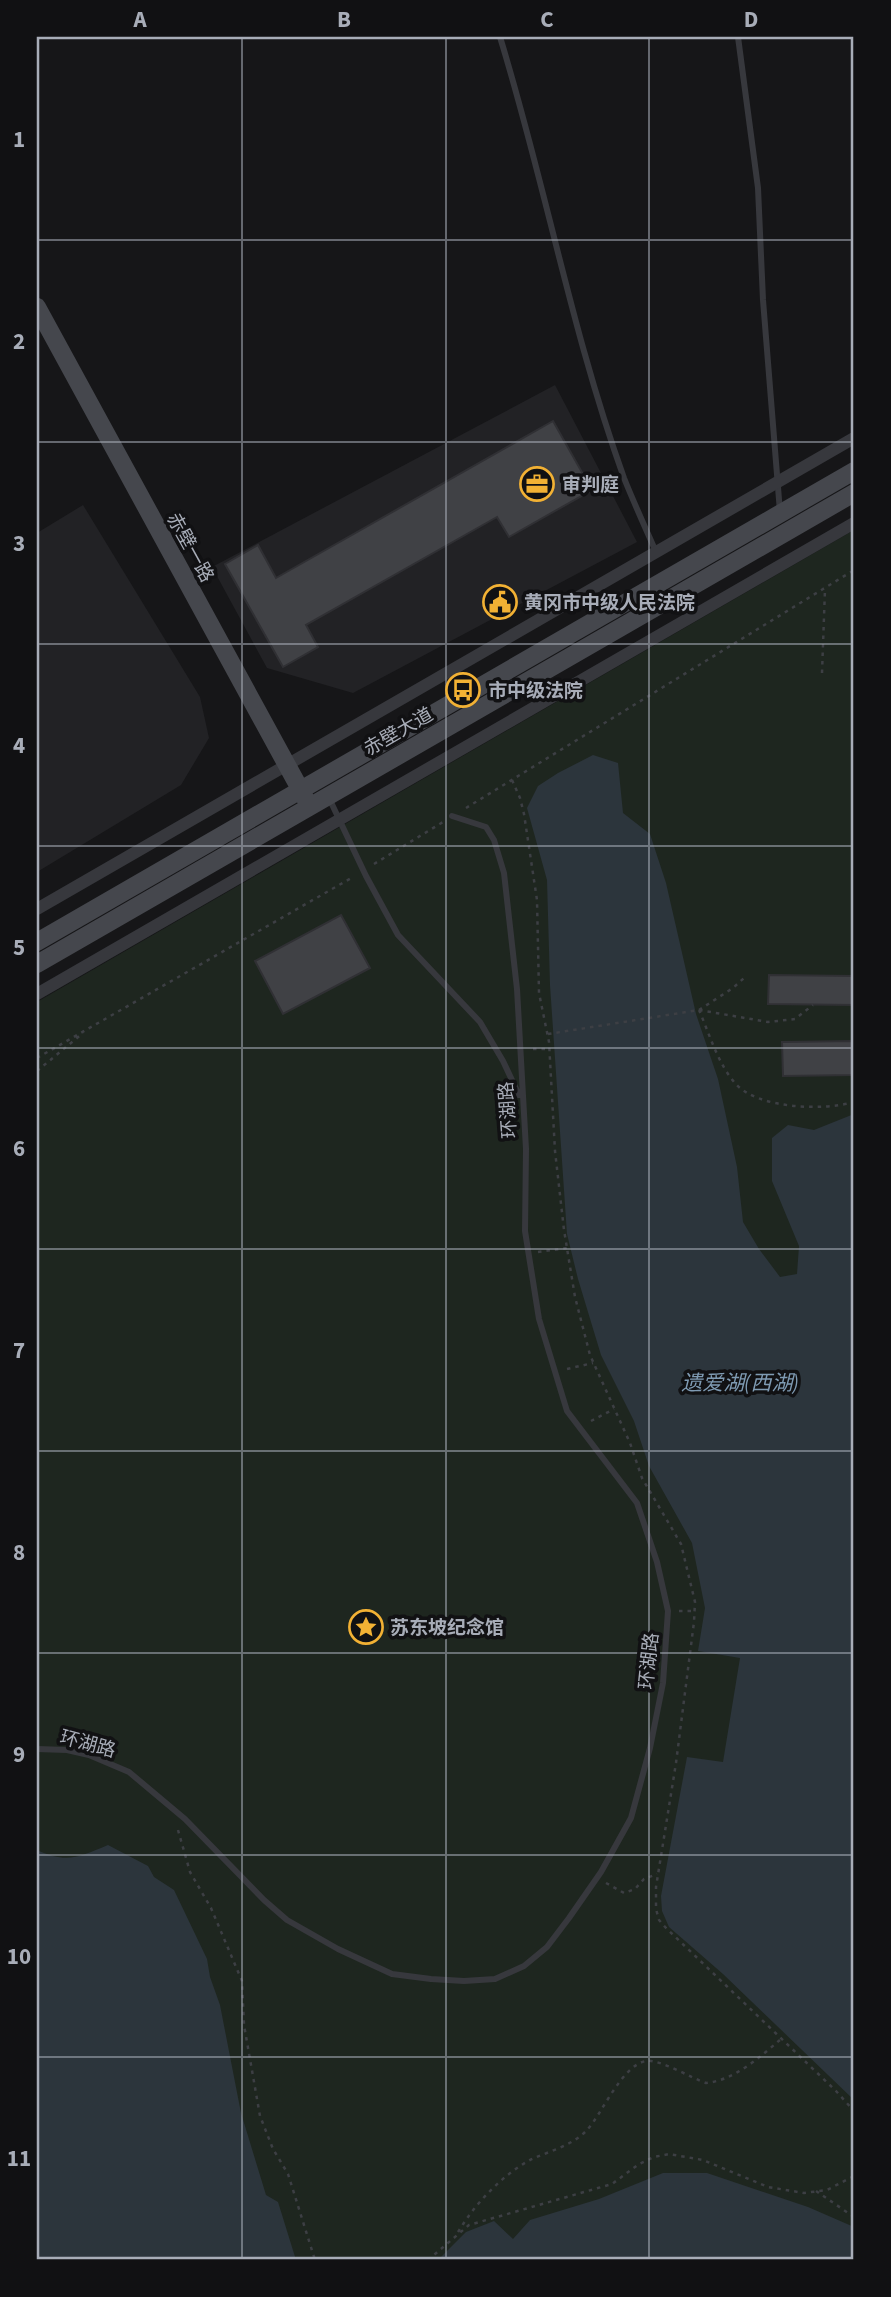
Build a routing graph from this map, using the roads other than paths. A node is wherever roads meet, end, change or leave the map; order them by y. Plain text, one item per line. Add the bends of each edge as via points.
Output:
1 (500, 37) edge
2 (738, 37) edge
3 (37, 307) edge
4 (854, 438) edge
5 (854, 471) edge
6 (777, 482) junction
7 (854, 493) edge
8 (780, 514) junction
9 (854, 523) edge
10 (656, 552) junction
11 (286, 764) junction
12 (300, 790) junction
13 (328, 796) junction
14 (309, 807) junction
15 (452, 816) road end
16 (340, 820) junction
17 (37, 909) edge
18 (37, 942) edge
19 (37, 964) edge
20 (37, 994) edge
21 (522, 1100) junction
22 (37, 1749) edge

1 - 10 lane via 600,404
2 - 6 lane via 758,188
3 - 11 main road, 赤壁一路
4 - 6 street
5 - 8 main road, 赤壁大道
6 - 8 lane
6 - 10 street
7 - 13 main road, 赤壁大道
8 - 12 main road, 赤壁大道
9 - 16 street
10 - 11 street
11 - 12 main road, 赤壁一路
11 - 17 street
12 - 14 main road, 赤壁一路
12 - 18 main road, 赤壁大道
13 - 14 main road, 赤壁大道
13 - 16 lane
14 - 19 main road, 赤壁大道
15 - 21 lane, 环湖路 via 486,827 504,873 517,989
16 - 20 street
16 - 21 lane via 398,935 480,1022
21 - 22 lane, 环湖路 via 525,1231 539,1319 554,1372 567,1411 637,1503 668,1611 663,1683 631,1818 596,1879 547,1947 524,1966 495,1979 464,1981 392,1974 287,1920 129,1772 67,1750

